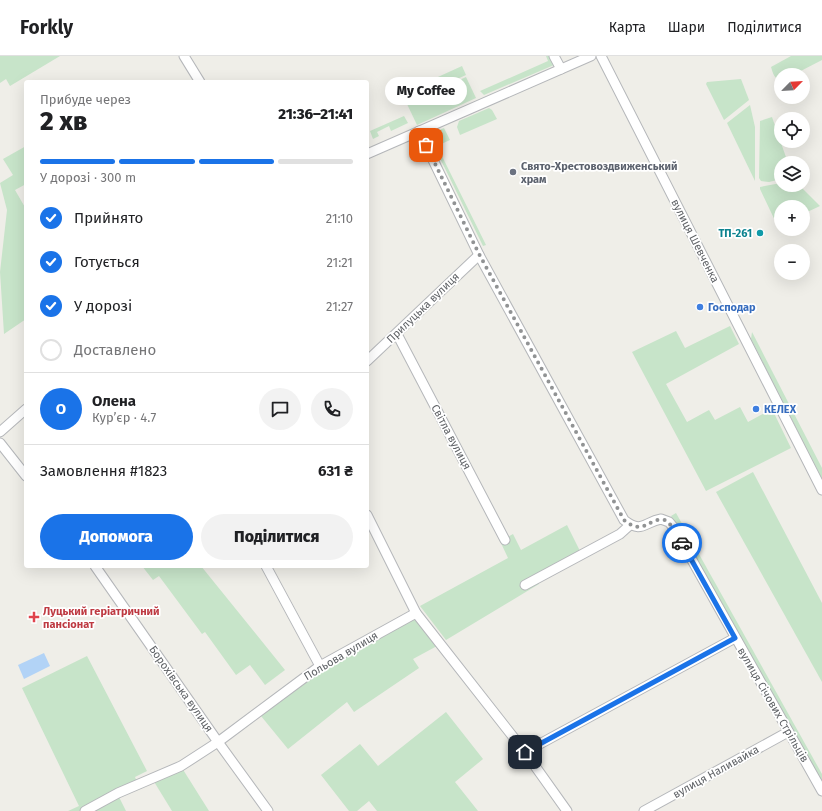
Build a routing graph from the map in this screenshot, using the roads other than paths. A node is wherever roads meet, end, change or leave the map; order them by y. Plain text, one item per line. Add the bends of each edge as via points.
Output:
1 (184, 56) edge
2 (554, 56) edge
3 (591, 56) edge
4 (601, 56) edge
5 (561, 69) junction
6 (199, 80) edge
7 (419, 131) junction
8 (369, 153) edge
9 (479, 254) junction
10 (397, 334) junction
11 (369, 360) edge
12 (24, 411) edge
13 (0, 432) edge
14 (0, 443) edge
15 (24, 473) edge
16 (822, 490) edge
17 (369, 519) edge
18 (630, 525) junction
19 (505, 540) dead end
20 (96, 568) edge
21 (267, 568) edge
22 (525, 585) dead end
23 (416, 613) junction
24 (735, 638) junction
25 (320, 666) junction
26 (788, 732) junction
27 (218, 742) junction
28 (525, 752) junction
29 (822, 791) edge
30 (85, 811) edge
31 (268, 811) edge
32 (567, 811) edge
33 (644, 811) edge

1 - 6 street
2 - 5 street
3 - 5 street
4 - 16 street, вулиця Шевченка
5 - 7 street
7 - 8 street
7 - 9 street
9 - 10 street, Прилуцька вулиця
9 - 18 street via 624,520
10 - 11 street, Прилуцька вулиця
10 - 19 street, Світла вулиця
12 - 13 street
14 - 15 street
17 - 23 street
18 - 22 street via 620,534
18 - 24 street, вулиця Січових Стрільців via 640,527 661,519 669,522
20 - 27 street, Борохівська вулиця
21 - 25 street
23 - 25 street, Польова вулиця
23 - 28 street
24 - 26 street, вулиця Січових Стрільців
24 - 28 street
25 - 27 street, Польова вулиця
26 - 29 street, вулиця Січових Стрільців
26 - 33 street, вулиця Наливайка
27 - 30 street, Польова вулиця via 181,766 118,793
27 - 31 street, Борохівська вулиця
28 - 32 street

